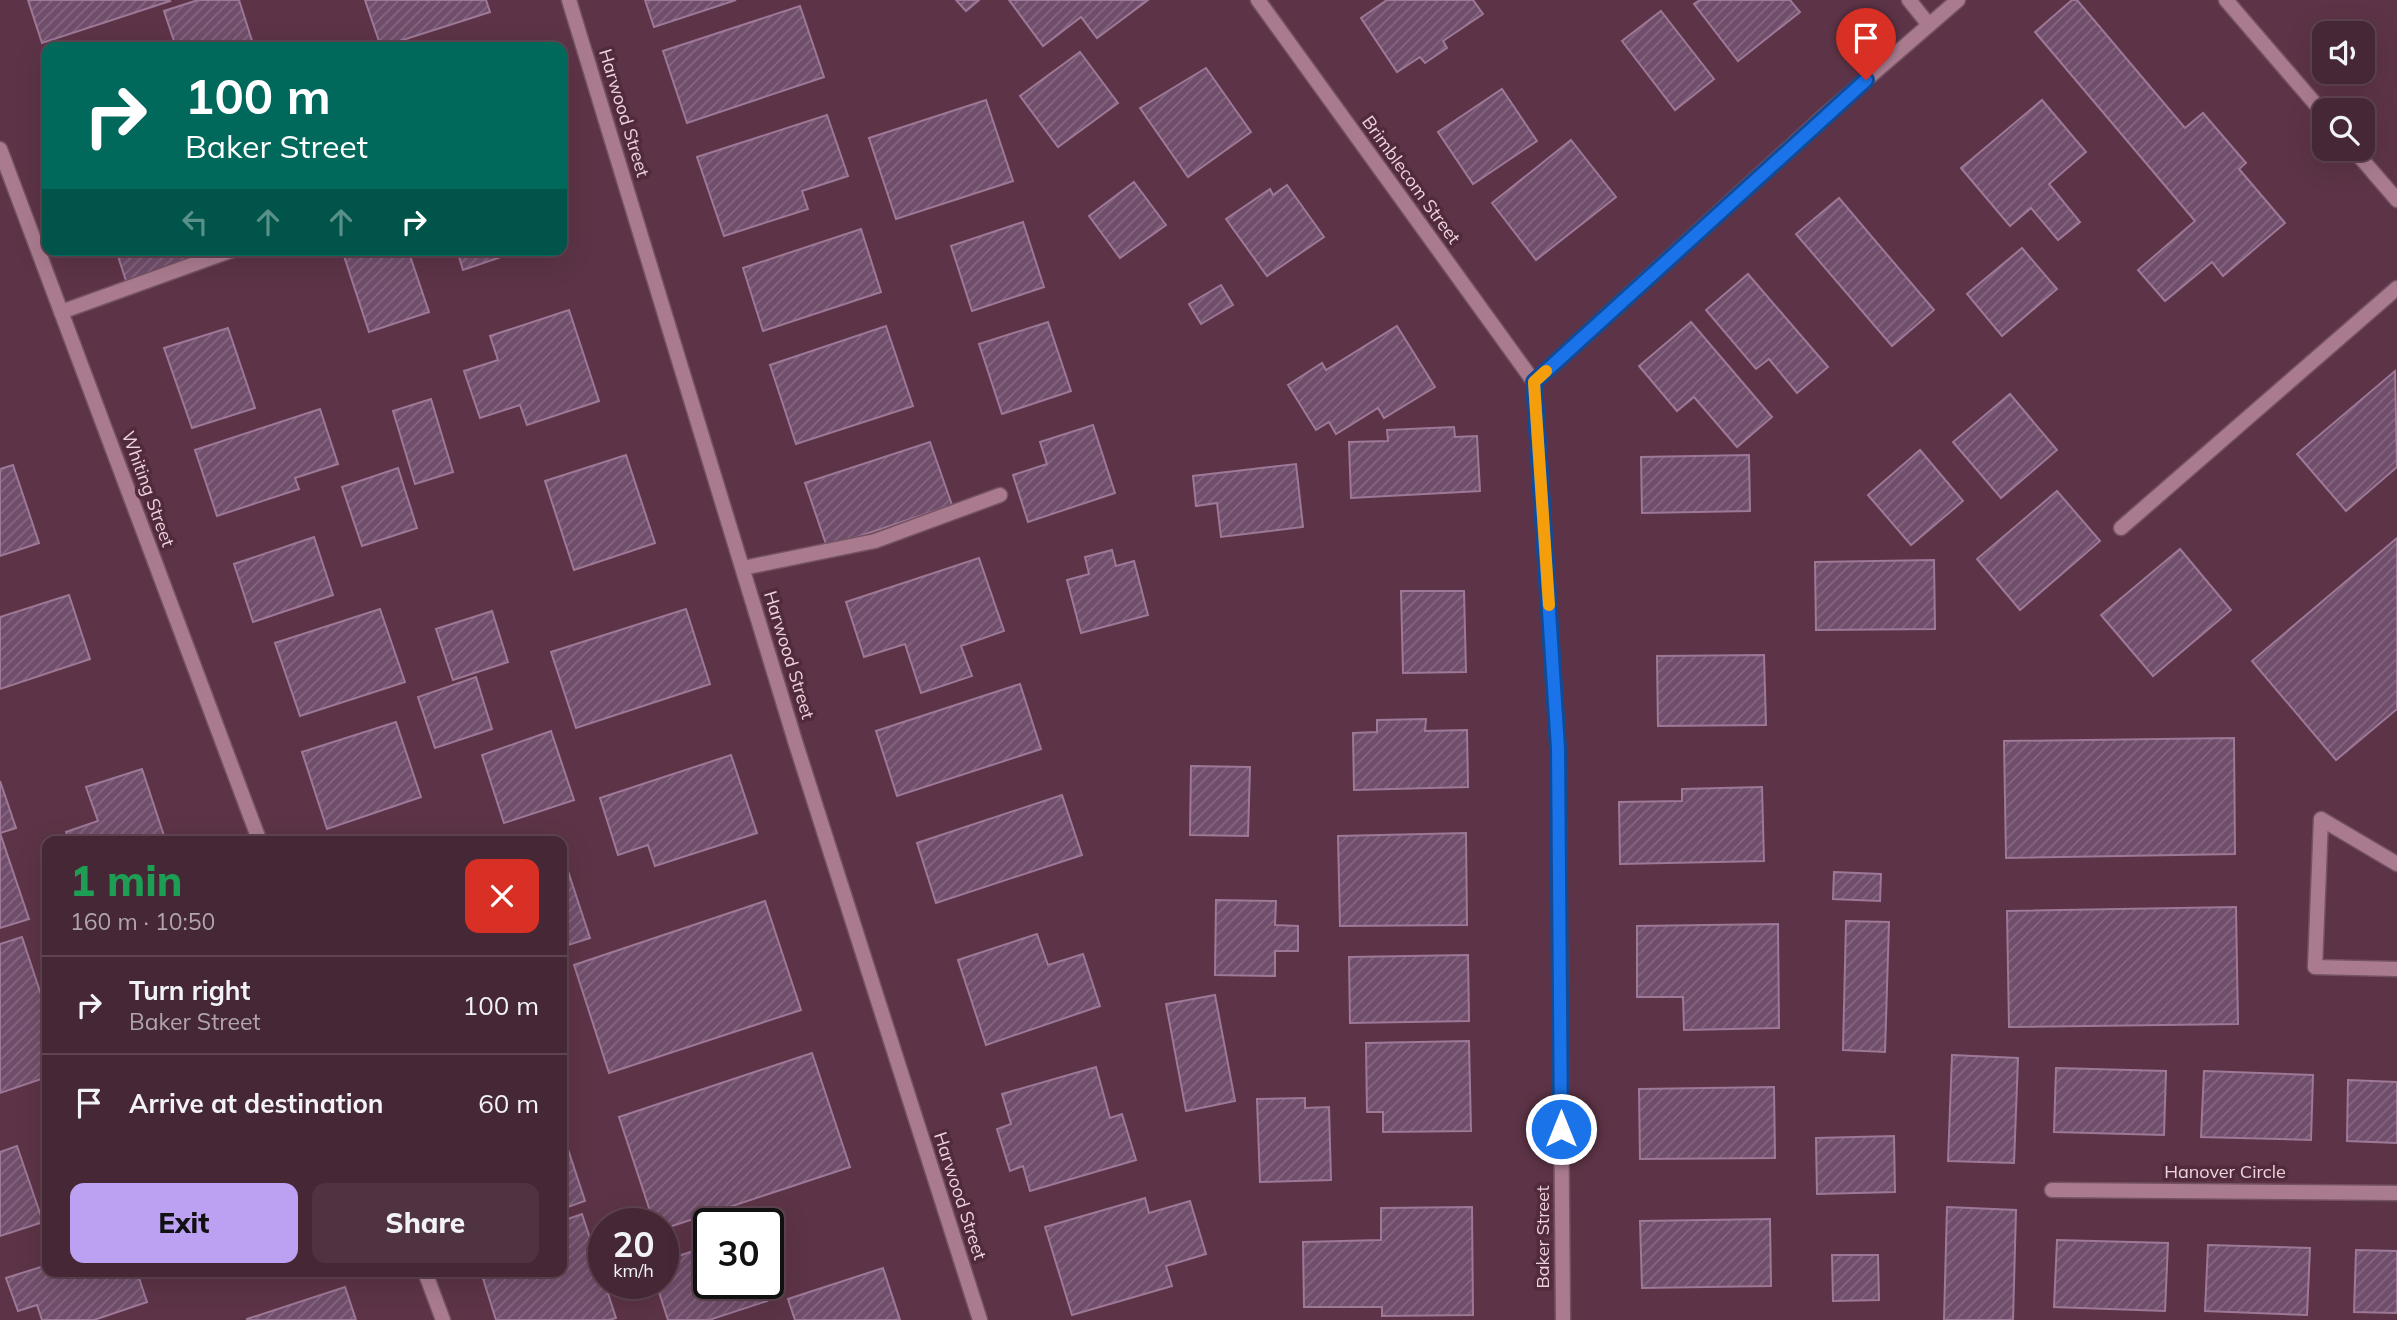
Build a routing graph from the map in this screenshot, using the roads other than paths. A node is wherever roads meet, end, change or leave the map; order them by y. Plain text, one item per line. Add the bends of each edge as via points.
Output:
1 (569, 0) edge
2 (1258, 0) edge
3 (1909, 0) edge
4 (1958, 0) edge
5 (2226, 0) edge
6 (1929, 26) junction
7 (2312, 100) edge
8 (0, 149) edge
9 (2363, 161) edge
10 (2397, 200) edge
11 (217, 256) edge
12 (2397, 288) edge
13 (61, 313) junction
14 (1534, 382) junction
15 (1000, 495) dead end
16 (2121, 528) dead end
17 (743, 568) junction
18 (258, 836) edge
19 (2397, 864) edge
20 (2397, 969) edge
21 (2052, 1190) dead end
22 (2397, 1193) edge
23 (427, 1277) edge
24 (443, 1320) edge
25 (980, 1320) edge
26 (1563, 1320) edge

1 - 17 street, Harwood Street
2 - 14 street, Brimblecom Street
3 - 6 street
4 - 6 street
5 - 7 street
6 - 14 street
8 - 13 street, Whiting Street
9 - 10 street
11 - 13 street
12 - 16 street
13 - 18 street, Whiting Street
14 - 26 street, Baker Street via 1558,748
15 - 17 street via 875,541
17 - 25 street, Harwood Street
19 - 20 street via 2321,819 2315,967
21 - 22 street, Hanover Circle
23 - 24 street

